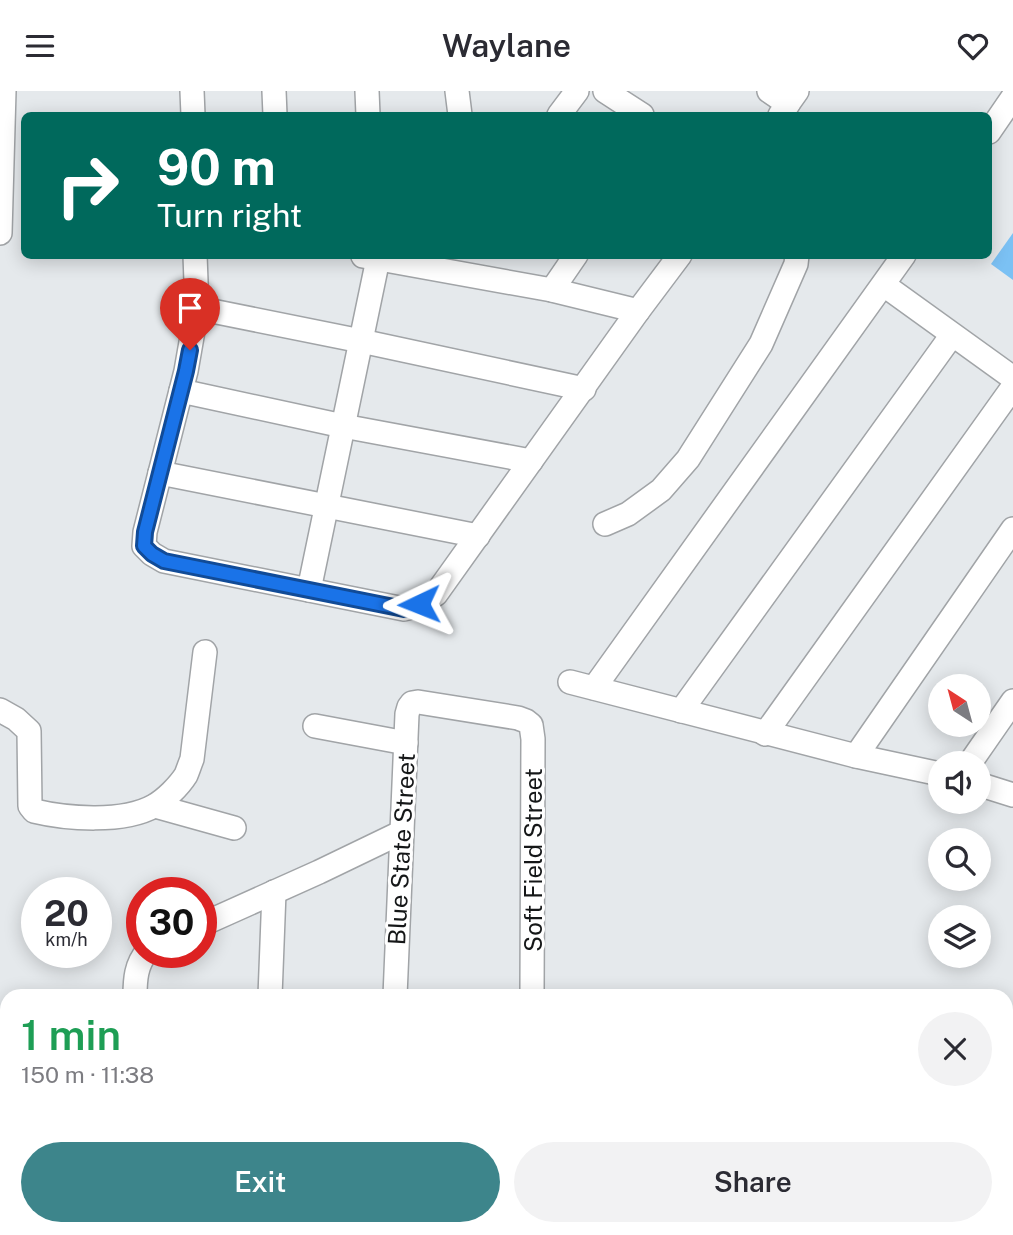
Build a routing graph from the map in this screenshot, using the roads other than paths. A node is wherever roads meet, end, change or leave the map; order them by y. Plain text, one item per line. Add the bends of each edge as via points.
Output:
1 (4, 91) edge
2 (192, 91) edge
3 (274, 91) edge
4 (368, 91) edge
5 (457, 91) edge
6 (577, 91) edge
7 (605, 91) edge
8 (769, 91) edge
9 (1013, 97) edge
10 (788, 104) edge
11 (193, 112) edge
12 (275, 112) edge
13 (368, 112) edge
14 (460, 112) edge
15 (561, 112) edge
16 (637, 112) edge
17 (992, 128) edge
18 (0, 233) edge
19 (195, 259) edge
20 (370, 259) edge
21 (394, 259) edge
22 (573, 259) edge
23 (677, 259) edge
24 (797, 259) edge
25 (901, 259) edge
26 (454, 264) edge
27 (884, 285) junction
28 (552, 289) junction
29 (197, 308) junction
30 (638, 311) junction
31 (952, 335) junction
32 (361, 341) junction
33 (1013, 378) edge
34 (1013, 387) edge
35 (584, 389) junction
36 (181, 391) junction
37 (343, 426) junction
38 (531, 461) junction
39 (160, 473) junction
40 (326, 506) junction
41 (605, 524) dead end
42 (1013, 529) edge
43 (478, 536) junction
44 (309, 590) junction
45 (205, 652) dead end
46 (570, 683) dead end
47 (594, 688) junction
48 (1013, 701) edge
49 (0, 710) edge
50 (681, 711) junction
51 (531, 725) joint
52 (315, 726) dead end
53 (765, 734) junction
54 (406, 743) junction
55 (978, 751) edge
56 (856, 756) junction
57 (928, 771) edge
58 (991, 788) edge
59 (1013, 795) edge
60 (155, 806) junction
61 (234, 828) dead end
62 (402, 832) junction
63 (274, 892) junction
64 (217, 918) edge
65 (139, 968) edge
66 (136, 989) edge
67 (270, 989) edge
68 (395, 989) edge
69 (532, 989) edge

1 - 18 street
2 - 11 street
3 - 12 street
4 - 13 street
5 - 14 street
6 - 15 street
7 - 16 street
8 - 10 street
9 - 17 street
19 - 29 street
20 - 32 street
21 - 26 street
22 - 28 street
23 - 30 street
24 - 41 street via 761,344 688,459 661,490
25 - 27 street
26 - 28 street
27 - 31 street
27 - 47 street
28 - 30 street
29 - 32 street
29 - 36 street
30 - 35 street
31 - 33 street
31 - 50 street
32 - 35 street
32 - 37 street
34 - 53 street
35 - 38 street
36 - 37 street
36 - 39 street
37 - 38 street
37 - 40 street
38 - 43 street
39 - 40 street
39 - 44 street via 145,532 144,546 152,554 164,561
40 - 43 street
40 - 44 street
42 - 56 street
43 - 44 street via 436,594 404,609
45 - 60 street via 192,759 186,775
46 - 47 street
47 - 50 street
48 - 55 street
49 - 60 street via 29,731 30,806 34,811 97,819
50 - 53 street
51 - 54 street, Blue State Street via 518,718 412,703
51 - 69 street, Soft Field Street
52 - 54 street
53 - 56 street
54 - 62 street, Blue State Street
56 - 57 street
58 - 59 street
60 - 61 street
62 - 63 street
62 - 68 street, Blue State Street
63 - 64 street
63 - 67 street
65 - 66 street

